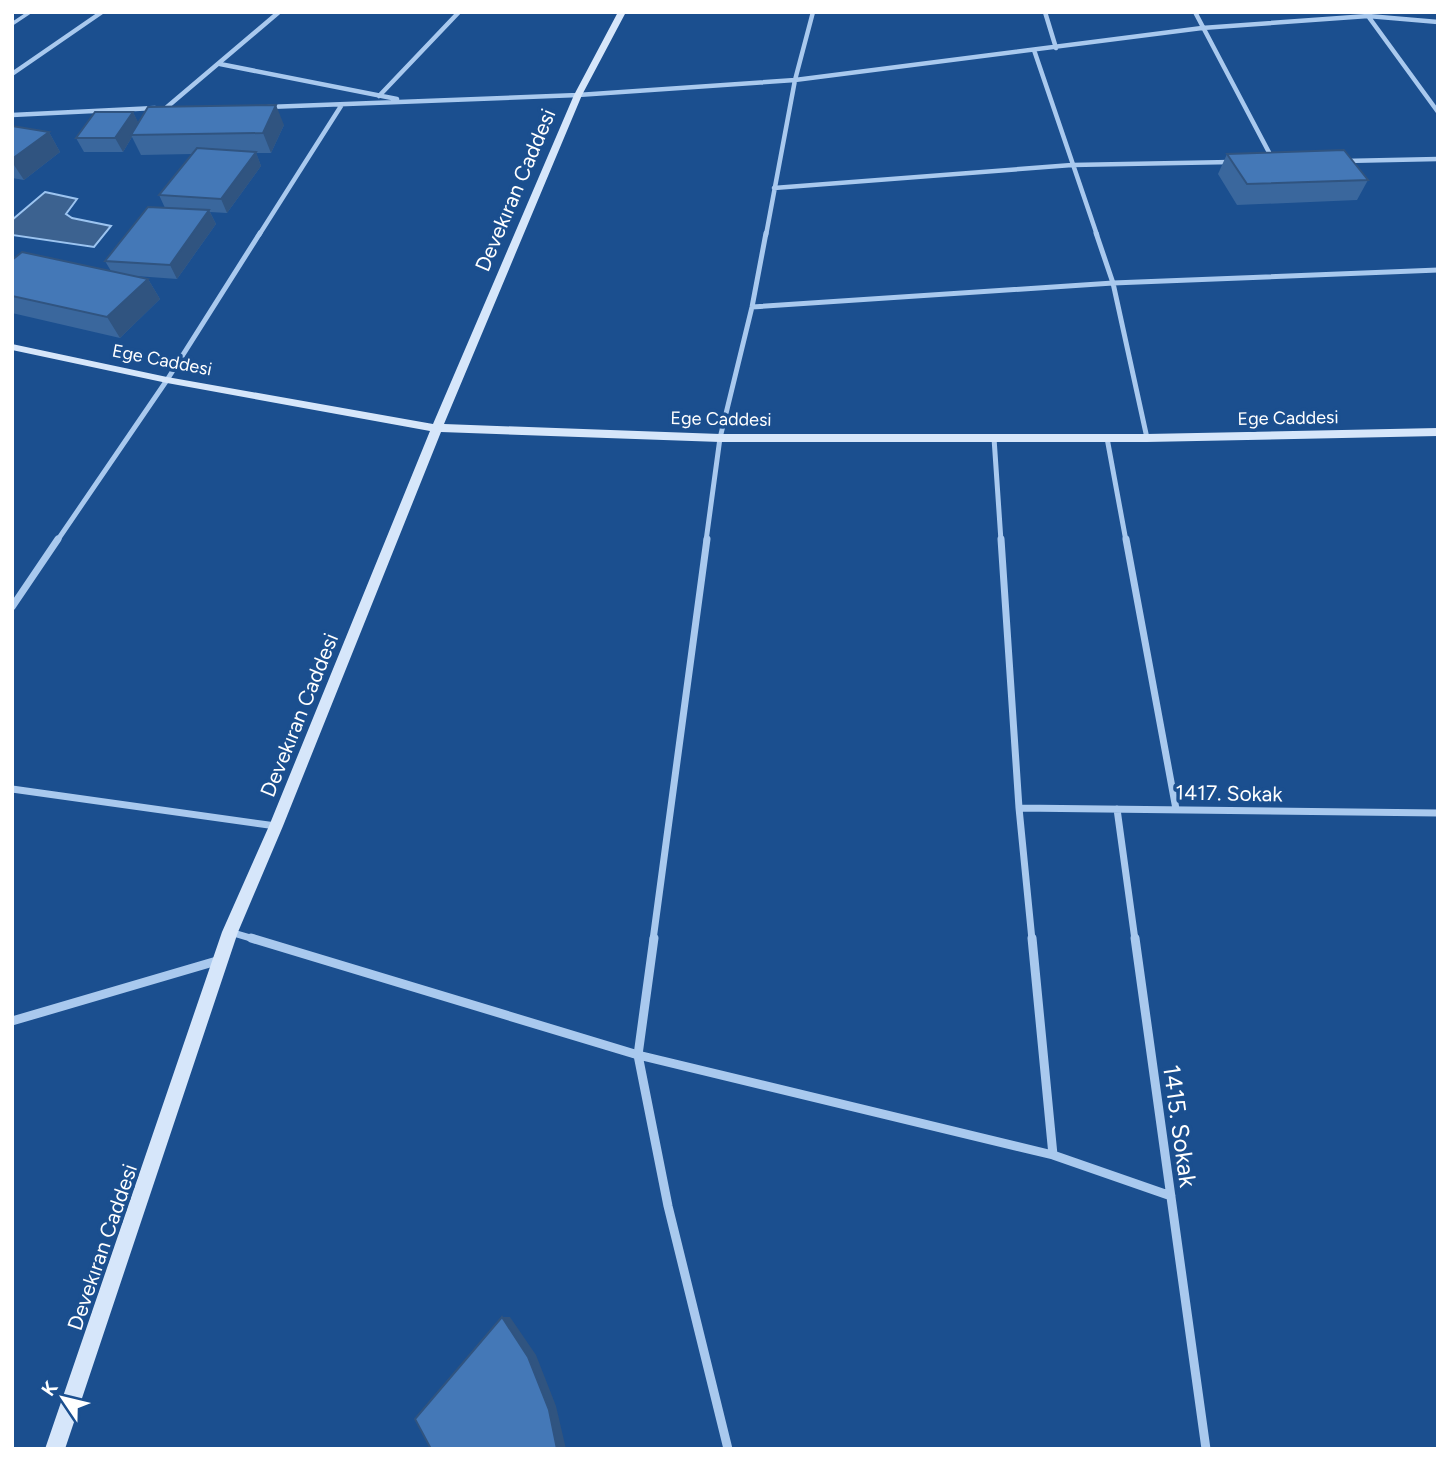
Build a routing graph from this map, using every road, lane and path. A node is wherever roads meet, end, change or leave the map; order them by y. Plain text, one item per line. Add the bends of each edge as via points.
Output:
1 (30, 12) edge
2 (102, 12) edge
3 (279, 12) edge
4 (459, 12) edge
5 (622, 12) edge
6 (813, 12) edge
7 (1045, 12) edge
8 (1195, 12) edge
9 (1367, 14) edge
10 (1438, 22) edge
11 (12, 24) edge
12 (1202, 28) junction
13 (1056, 48) junction
14 (1034, 50) junction
15 (220, 64) junction
16 (12, 74) edge
17 (795, 80) junction
18 (578, 95) junction
19 (379, 96) junction
20 (409, 102) junction
21 (341, 106) junction
22 (167, 107) junction
23 (180, 107) edge
24 (261, 107) edge
25 (1438, 112) edge
26 (12, 115) edge
27 (1438, 159) edge
28 (1342, 161) edge
29 (1234, 162) edge
30 (1261, 162) edge
31 (1072, 164) junction
32 (774, 188) junction
33 (1438, 270) edge
34 (1113, 283) junction
35 (752, 307) junction
36 (12, 346) edge
37 (167, 380) junction
38 (437, 428) junction
39 (1438, 432) edge
40 (720, 438) junction
41 (995, 438) junction
42 (1107, 438) junction
43 (1147, 438) junction
44 (12, 607) edge
45 (12, 789) edge
46 (1019, 808) junction
47 (1117, 809) junction
48 (1176, 809) junction
49 (1438, 813) edge
50 (276, 826) junction
51 (230, 932) junction
52 (222, 960) junction
53 (12, 1021) edge
54 (638, 1055) junction
55 (1054, 1155) junction
56 (1171, 1196) junction
57 (55, 1449) edge
58 (728, 1449) edge
59 (1206, 1449) edge

1 - 11 lane
2 - 16 street
3 - 15 street
4 - 19 street
5 - 18 street, Devekıran Caddesi
6 - 17 street
7 - 13 street
8 - 12 street
9 - 10 street
9 - 12 street
9 - 25 street
12 - 13 street
12 - 30 street via 1275,162
13 - 14 street
14 - 17 street
14 - 31 street
15 - 19 street
15 - 22 street
17 - 18 street
17 - 32 street
18 - 20 street
18 - 38 street, Devekıran Caddesi
19 - 20 street
20 - 21 street
21 - 24 street
21 - 37 street
22 - 23 street
22 - 26 street
27 - 28 street
29 - 31 street
31 - 32 street
31 - 34 street
32 - 35 street
33 - 34 street
34 - 35 street
34 - 43 street
35 - 40 street
36 - 37 street, Ege Caddesi
37 - 38 street, Ege Caddesi
37 - 44 street
38 - 40 street, Ege Caddesi
38 - 50 street, Devekıran Caddesi
39 - 43 street, Ege Caddesi
40 - 41 street, Ege Caddesi
40 - 54 street
41 - 42 street, Ege Caddesi
41 - 46 street
42 - 43 street, Ege Caddesi
42 - 48 street
45 - 50 street
46 - 47 street, 1417. Sokak
46 - 55 street
47 - 48 street, 1417. Sokak
47 - 56 street, 1415. Sokak
48 - 49 street, 1417. Sokak
50 - 51 street, Devekıran Caddesi
51 - 52 street, Devekıran Caddesi
51 - 54 street
52 - 53 street
52 - 57 street, Devekıran Caddesi
54 - 55 street
54 - 58 street via 667,1206
55 - 56 street
56 - 59 street, 1415. Sokak

